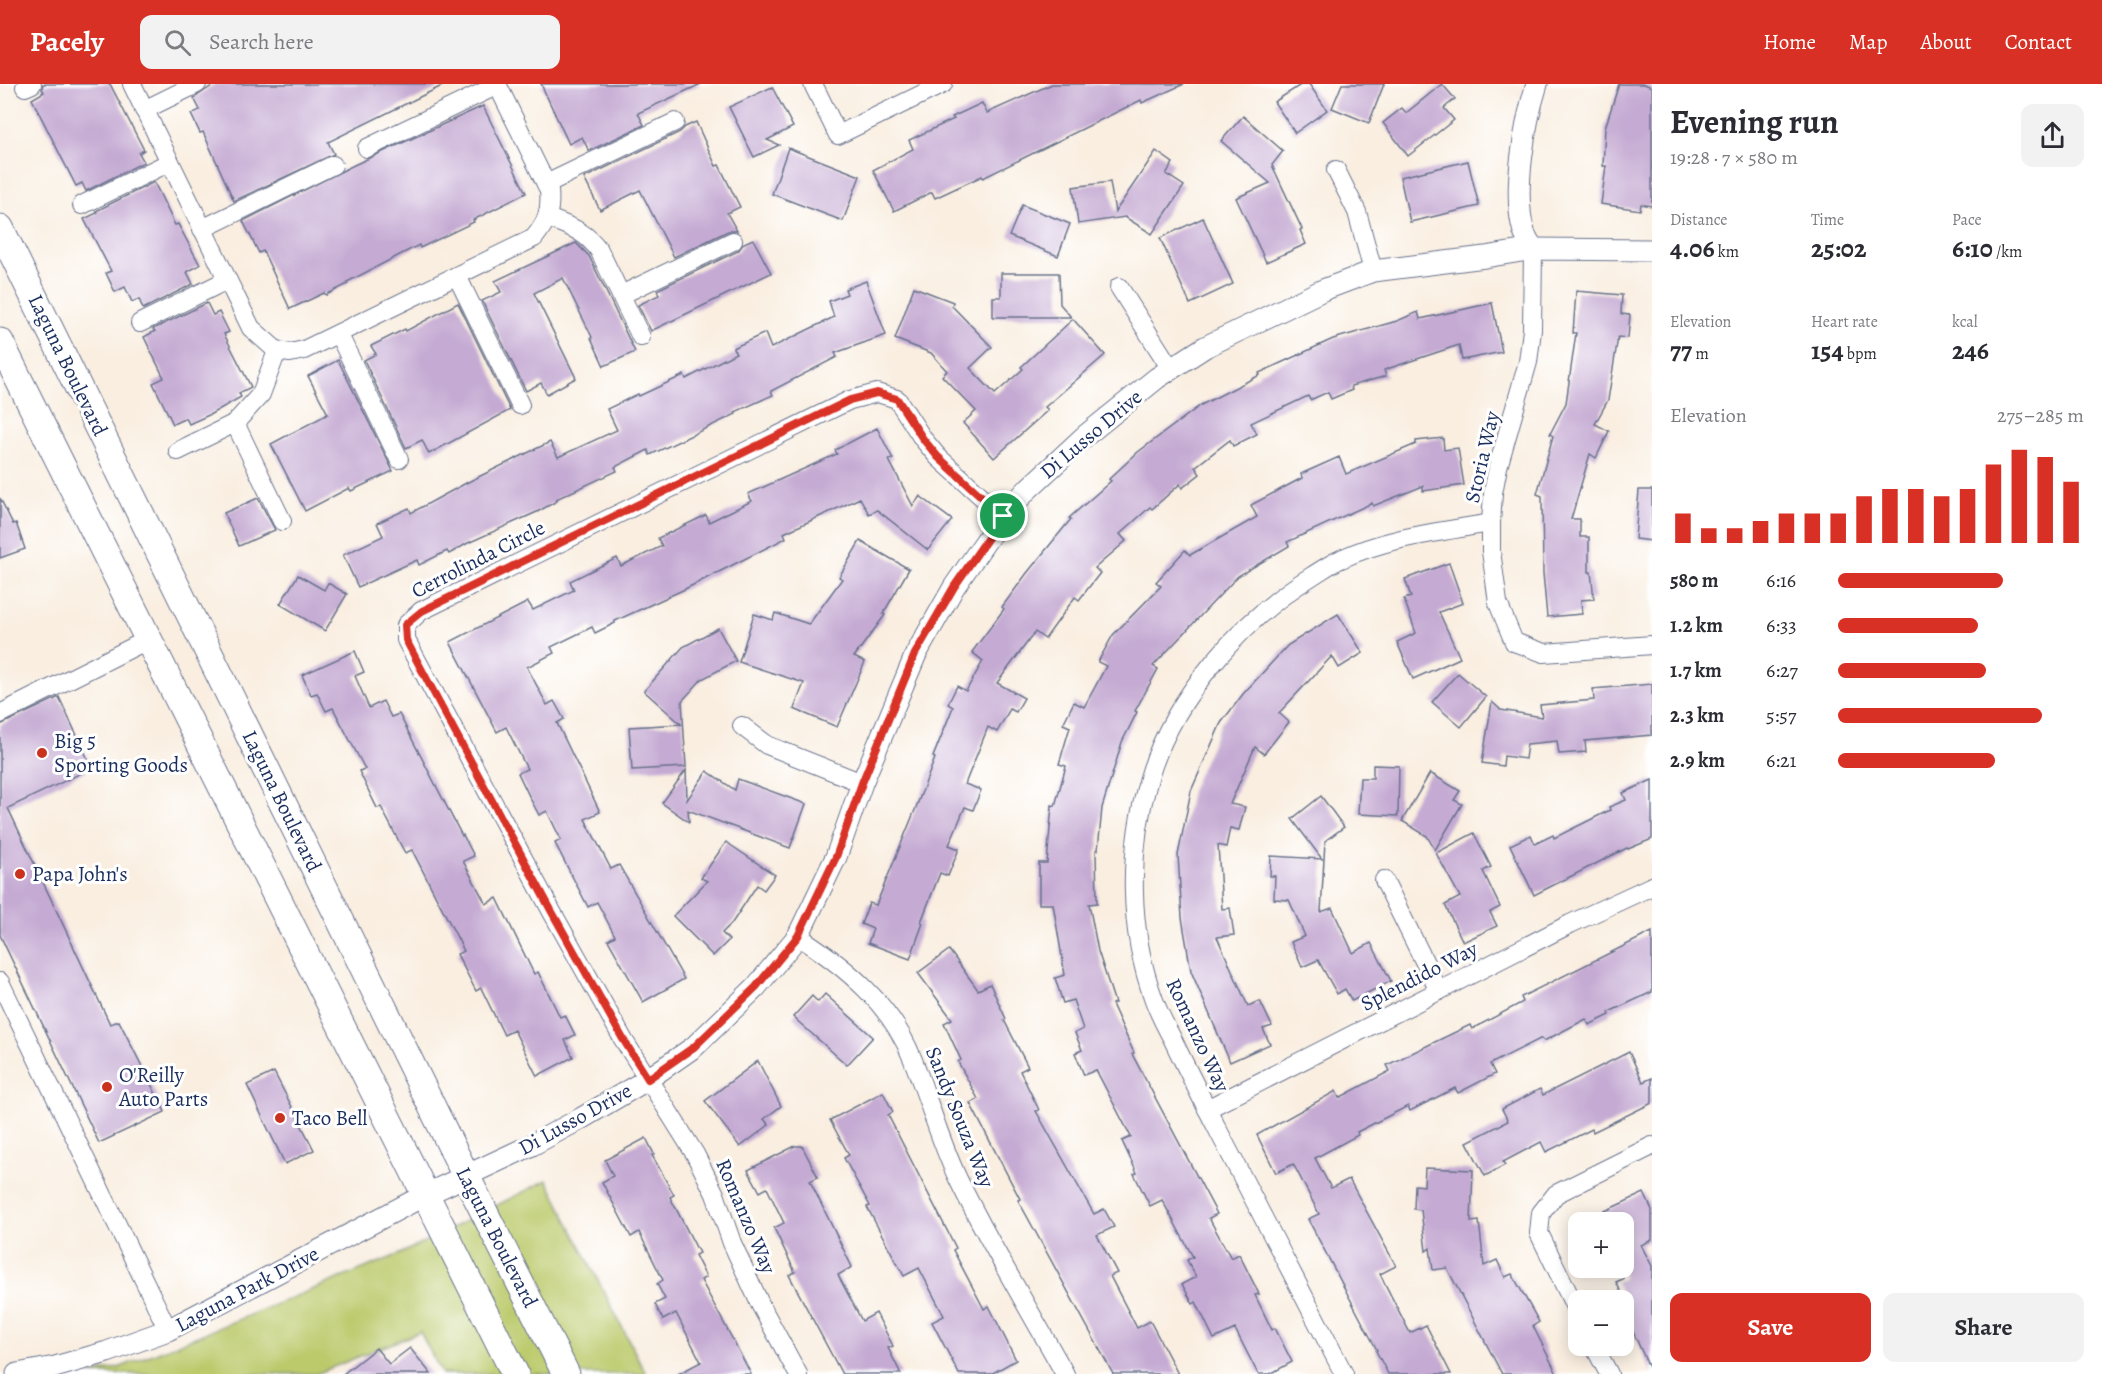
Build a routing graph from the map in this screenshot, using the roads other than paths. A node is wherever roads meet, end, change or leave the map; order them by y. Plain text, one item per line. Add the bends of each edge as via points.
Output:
1 (132, 84) edge
2 (197, 84) edge
3 (497, 84) edge
4 (813, 84) edge
5 (943, 84) edge
6 (1537, 84) edge
7 (144, 110) junction
8 (675, 122) dead end
9 (367, 148) dead end
10 (170, 162) junction
11 (333, 165) dead end
12 (1336, 170) dead end
13 (546, 184) junction
14 (82, 206) dead end
15 (548, 218) junction
16 (0, 228) edge
17 (202, 229) junction
18 (733, 241) dead end
19 (1533, 249) junction
20 (1652, 250) edge
21 (1373, 271) junction
22 (457, 276) junction
23 (227, 280) junction
24 (1119, 287) dead end
25 (621, 295) junction
26 (140, 323) dead end
27 (339, 334) junction
28 (641, 337) dead end
29 (0, 342) edge
30 (277, 351) junction
31 (1171, 369) junction
32 (520, 405) dead end
33 (235, 423) junction
34 (178, 451) dead end
35 (399, 459) dead end
36 (1003, 516) junction
37 (282, 521) dead end
38 (1491, 524) junction
39 (147, 640) junction
40 (1652, 645) edge
41 (0, 714) edge
42 (742, 726) dead end
43 (862, 783) junction
44 (1384, 880) dead end
45 (1652, 886) edge
46 (798, 936) junction
47 (0, 982) edge
48 (1439, 991) junction
49 (648, 1079) junction
50 (1207, 1109) junction
51 (1652, 1146) edge
52 (466, 1176) junction
53 (425, 1195) junction
54 (1568, 1292) edge
55 (168, 1330) junction
56 (1599, 1356) edge
57 (17, 1374) edge
58 (515, 1374) edge
59 (566, 1374) edge
60 (798, 1374) edge
61 (1065, 1374) edge
62 (1344, 1374) edge
63 (1609, 1374) edge

1 - 7 street
2 - 7 street
3 - 9 street
3 - 13 street
4 - 5 street via 838,135
6 - 19 street via 1522,153 1520,201 1524,231
7 - 10 street
8 - 13 street
10 - 14 street
10 - 17 street
11 - 17 street
12 - 21 street via 1357,212
13 - 15 street
15 - 22 street via 534,238
15 - 25 street via 590,238
16 - 52 main road, Laguna Boulevard
17 - 23 street
18 - 25 street
19 - 20 street, Di Lusso Drive
19 - 21 street, Di Lusso Drive
19 - 38 street, Storia Way via 1528,362 1498,467
21 - 31 street, Di Lusso Drive via 1252,323
22 - 27 street
22 - 32 street
23 - 26 street
23 - 30 street via 251,328
24 - 31 street
25 - 28 street
27 - 30 street via 304,350
27 - 35 street
29 - 39 main road
30 - 33 street via 261,394
31 - 36 street, Di Lusso Drive via 1085,436
33 - 34 street
33 - 37 street
36 - 43 street, Di Lusso Drive via 954,587 915,654
36 - 49 street, Cerrolinda Circle via 938,457 897,399 877,393 850,400 422,611 405,625 406,640 552,912
38 - 40 street, Storia Way via 1498,603 1514,642 1544,653
38 - 50 street, Romanzo Way via 1414,536 1364,550 1339,559 1301,583 1269,605 1233,639 1201,678 1170,729 1150,776 1137,831 1133,884 1137,941 1154,1001
39 - 41 street
39 - 53 main road
42 - 43 street via 767,745
43 - 46 street, Di Lusso Drive via 836,857
44 - 48 street
45 - 48 street, Splendido Way
46 - 49 street, Di Lusso Drive via 756,987 694,1047
46 - 61 street, Sandy Souza Way via 853,977 888,1014 902,1036 958,1179
47 - 55 street
48 - 50 street, Splendido Way
49 - 52 street, Di Lusso Drive via 582,1118
49 - 60 street, Romanzo Way via 695,1154 761,1306
50 - 62 street, Romanzo Way
51 - 54 street via 1556,1194 1541,1213 1539,1233
52 - 53 street, Laguna Park Drive
52 - 59 main road, Laguna Boulevard
53 - 55 street, Laguna Park Drive
53 - 58 main road
55 - 57 street, Laguna Park Drive via 55,1367
56 - 63 street

